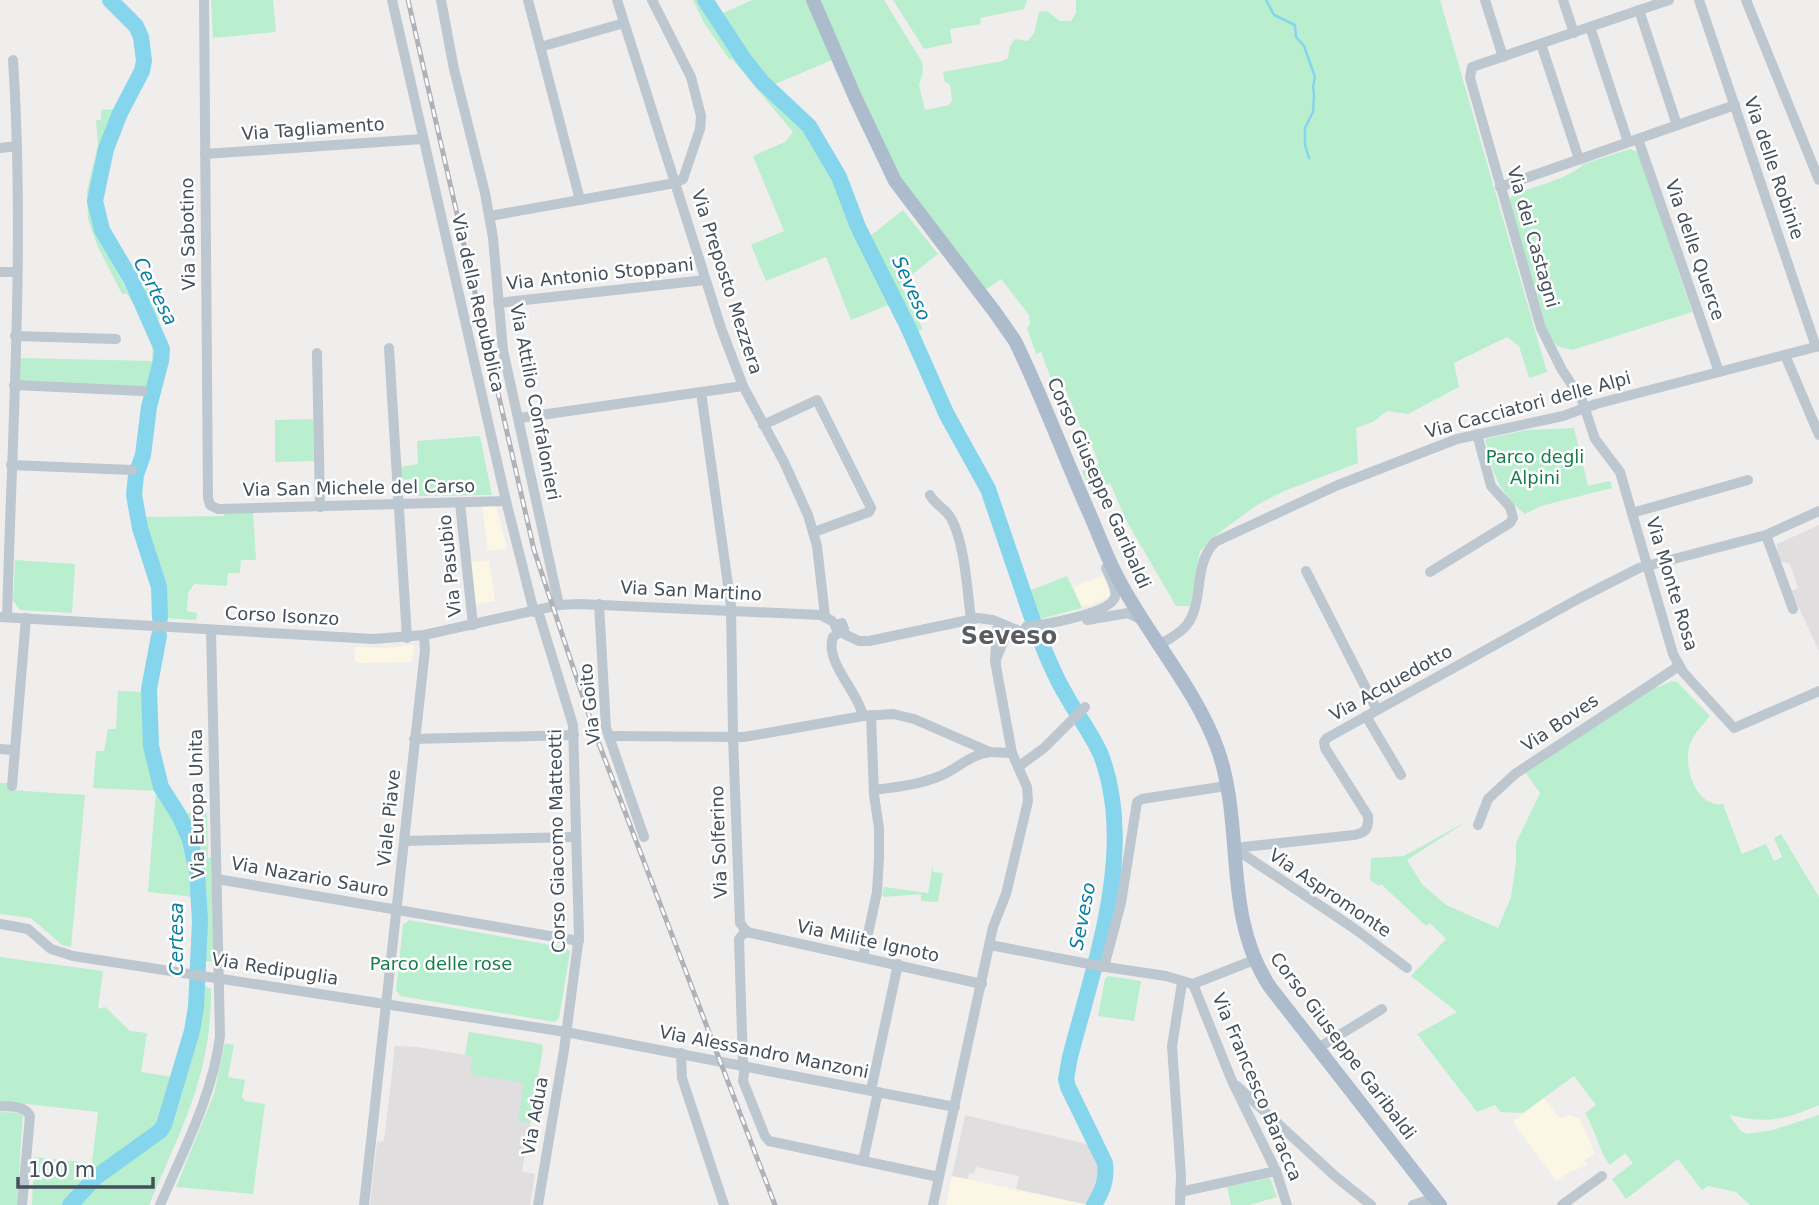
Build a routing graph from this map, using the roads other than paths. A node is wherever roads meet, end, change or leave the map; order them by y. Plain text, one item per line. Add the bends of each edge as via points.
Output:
1 (204, 0) edge
2 (392, 0) edge
3 (441, 0) edge
4 (528, 0) edge
5 (617, 0) edge
6 (652, 0) edge
7 (813, 0) edge
8 (1485, 0) edge
9 (1563, 0) edge
10 (1669, 0) edge
11 (1699, 0) edge
12 (1746, 0) edge
13 (1655, 2) edge
14 (1639, 10) junction
15 (624, 23) junction
16 (1590, 27) junction
17 (1574, 33) junction
18 (1541, 44) junction
19 (540, 47) junction
20 (1503, 57) junction
21 (13, 61) dead end
22 (1735, 105) junction
23 (1678, 125) junction
24 (423, 139) junction
25 (1633, 140) junction
26 (18, 146) junction
27 (0, 148) edge
28 (205, 154) junction
29 (1579, 159) junction
30 (1819, 180) edge
31 (675, 183) junction
32 (1500, 187) junction
33 (580, 200) junction
34 (490, 216) junction
35 (0, 272) edge
36 (16, 272) junction
37 (705, 280) junction
38 (498, 303) junction
39 (15, 336) junction
40 (117, 339) dead end
41 (1817, 347) edge
42 (389, 348) dead end
43 (317, 353) dead end
44 (1785, 355) junction
45 (1718, 372) junction
46 (14, 385) junction
47 (743, 386) junction
48 (143, 391) dead end
49 (701, 392) junction
50 (1586, 408) junction
51 (520, 418) junction
52 (763, 425) junction
53 (1477, 434) junction
54 (1819, 435) edge
55 (11, 465) junction
56 (132, 470) dead end
57 (1748, 480) dead end
58 (930, 495) dead end
59 (5, 497) edge
60 (506, 501) junction
61 (460, 503) junction
62 (399, 504) junction
63 (320, 507) junction
64 (214, 508) joint
65 (1819, 511) edge
66 (1632, 513) junction
67 (1094, 525) junction
68 (814, 533) junction
69 (1766, 535) junction
70 (1647, 566) junction
71 (1306, 571) dead end
72 (1430, 572) dead end
73 (1130, 600) junction
74 (1113, 601) junction
75 (598, 604) junction
76 (559, 605) junction
77 (1793, 609) dead end
78 (731, 610) junction
79 (536, 612) junction
80 (1119, 614) junction
81 (3, 617) edge
82 (26, 618) junction
83 (977, 618) junction
84 (834, 623) junction
85 (1145, 623) junction
86 (473, 625) junction
87 (1009, 626) junction
88 (1036, 629) junction
89 (211, 630) junction
90 (425, 635) junction
91 (407, 638) junction
92 (1159, 645) junction
93 (998, 651) junction
94 (1679, 666) junction
95 (1819, 691) edge
96 (1085, 707) dead end
97 (1377, 710) junction
98 (867, 715) junction
99 (1366, 716) junction
100 (574, 735) junction
101 (609, 736) junction
102 (733, 737) junction
103 (414, 739) junction
104 (1011, 748) junction
105 (0, 750) edge
106 (15, 750) junction
107 (990, 752) junction
108 (1018, 767) junction
109 (1401, 775) dead end
110 (12, 786) dead end
111 (1226, 786) junction
112 (874, 790) junction
113 (1478, 825) dead end
114 (644, 836) dead end
115 (576, 837) junction
116 (404, 841) junction
117 (1234, 848) junction
118 (217, 879) junction
119 (397, 910) junction
120 (0, 924) edge
121 (747, 932) junction
122 (579, 941) junction
123 (990, 945) junction
124 (863, 957) junction
125 (1254, 960) junction
126 (898, 964) junction
127 (1101, 967) junction
128 (1407, 968) dead end
129 (219, 978) junction
130 (1188, 983) junction
131 (982, 984) junction
132 (386, 1004) junction
133 (1382, 1009) dead end
134 (566, 1032) junction
135 (1318, 1048) junction
136 (681, 1053) junction
137 (744, 1065) junction
138 (1232, 1081) junction
139 (874, 1091) junction
140 (0, 1106) edge
141 (955, 1107) junction
142 (863, 1161) junction
143 (1276, 1171) junction
144 (1602, 1176) dead end
145 (939, 1177) junction
146 (1180, 1192) junction
147 (1437, 1201) edge
148 (22, 1205) edge
149 (160, 1205) edge
150 (364, 1205) edge
151 (537, 1205) edge
152 (724, 1205) edge
153 (933, 1205) edge
154 (1180, 1205) edge
155 (1287, 1205) edge
156 (1371, 1205) edge
157 (1413, 1205) edge
158 (1562, 1205) edge

1 - 28 street, Via Sabotino
2 - 24 street, Via della Repubblica
3 - 34 street, Via Attilio Confalonieri
4 - 19 street
5 - 15 street, Via Preposto Mezzera
6 - 31 street via 691,77 701,116 686,176
7 - 67 main road, Corso Giuseppe Garibaldi via 895,181 1015,341
8 - 20 street
9 - 17 street
10 - 13 street
11 - 22 street, Via delle Robinie
12 - 30 street
13 - 14 street
14 - 16 street
14 - 23 street
15 - 19 street
15 - 31 street, Via Preposto Mezzera
16 - 17 street
16 - 25 street, Via delle Querce
17 - 18 street
18 - 20 street
18 - 29 street
19 - 33 street
20 - 32 street, Via dei Castagni via 1472,67 1469,78
21 - 26 street
22 - 23 street
22 - 41 street, Via delle Robinie
23 - 25 street
24 - 28 street, Via Tagliamento
24 - 60 street, Via della Repubblica
25 - 29 street
25 - 45 street, Via delle Querce
26 - 27 street
26 - 36 street
28 - 64 street, Via Sabotino via 208,498
29 - 32 street
31 - 33 street
31 - 37 street, Via Preposto Mezzera
32 - 50 street, Via dei Castagni via 1541,328
33 - 34 street
34 - 38 street, Via Attilio Confalonieri
35 - 36 street
36 - 39 street
37 - 38 street, Via Antonio Stoppani
37 - 47 street, Via Preposto Mezzera
38 - 51 street, Via Attilio Confalonieri via 503,350
39 - 40 street
39 - 46 street
41 - 44 street, Via Cacciatori delle Alpi
42 - 62 street
43 - 63 street
44 - 45 street, Via Cacciatori delle Alpi
44 - 54 street
45 - 50 street, Via Cacciatori delle Alpi
46 - 48 street
46 - 55 street
47 - 49 street
47 - 52 street, Via Preposto Mezzera
49 - 51 street
49 - 78 street, Via Solferino
50 - 53 street, Via Cacciatori delle Alpi
50 - 66 street, Via Monte Rosa via 1595,439 1620,472
51 - 76 street, Via Attilio Confalonieri
52 - 68 street, Via Preposto Mezzera via 799,492
52 - 68 street via 817,400 871,509
53 - 72 street via 1491,485 1510,507 1513,518
53 - 92 street, Via Cacciatori delle Alpi via 1338,485 1215,542 1206,551 1190,619
55 - 56 street
55 - 59 street
57 - 66 street, Via Monte Rosa
58 - 83 street via 953,523
59 - 81 street
60 - 61 street, Via San Michele del Carso
60 - 79 street, Via della Repubblica
61 - 62 street, Via San Michele del Carso
61 - 86 street, Via Pasubio
62 - 63 street, Via San Michele del Carso
62 - 91 street
63 - 64 street, Via San Michele del Carso
65 - 69 street, Via Acquedotto
66 - 70 street, Via Monte Rosa
67 - 73 main road, Corso Giuseppe Garibaldi
67 - 74 street via 1096,544 1116,592
68 - 84 street, Via Preposto Mezzera
69 - 70 street, Via Acquedotto
69 - 77 street
70 - 94 street, Via Monte Rosa
70 - 97 street, Via Acquedotto
71 - 97 street
73 - 74 street via 1121,596
73 - 80 street via 1129,610
73 - 85 main road, Corso Giuseppe Garibaldi
74 - 88 street
75 - 76 street, Via San Martino
75 - 78 street, Via San Martino
75 - 101 street, Via Goito
76 - 79 street, Corso Isonzo
78 - 84 street, Via San Martino
78 - 102 street, Via Solferino
79 - 86 street, Corso Isonzo
79 - 100 street, Corso Giacomo Matteotti
80 - 85 street via 1135,615
80 - 88 street
81 - 82 street, Corso Isonzo
82 - 89 street, Corso Isonzo
82 - 106 street
83 - 84 street via 863,641
83 - 87 street
83 - 93 street via 991,623
84 - 98 street via 831,652
85 - 92 main road, Corso Giuseppe Garibaldi
86 - 90 street, Corso Isonzo
87 - 88 street via 1022,632
87 - 93 street via 997,628
88 - 93 street
89 - 91 street, Corso Isonzo
89 - 118 street, Via Europa Unita
90 - 91 street, Corso Isonzo
90 - 103 street, Viale Piave
92 - 111 main road, Corso Giuseppe Garibaldi via 1208,727
93 - 104 street via 996,667
94 - 95 street, Via Monte Rosa via 1734,728
94 - 113 street, Via Boves via 1515,774 1488,799
96 - 108 street
97 - 99 street, Via Acquedotto
98 - 102 street
98 - 107 street via 901,715
98 - 112 street
99 - 109 street
99 - 117 street, Via Acquedotto via 1328,737 1324,744 1367,813 1365,831
100 - 103 street
100 - 115 street, Corso Giacomo Matteotti
101 - 102 street
101 - 114 street, Via Goito
102 - 121 street, Via Solferino via 740,923
103 - 116 street, Viale Piave
104 - 107 street
104 - 108 street
105 - 106 street
106 - 110 street
107 - 112 street via 938,777
108 - 123 street via 1028,801
111 - 117 main road, Corso Giuseppe Garibaldi
111 - 127 street via 1136,802 1121,903
112 - 124 street via 878,884
115 - 116 street
115 - 122 street, Corso Giacomo Matteotti
116 - 119 street, Viale Piave
117 - 125 main road, Corso Giuseppe Garibaldi via 1238,899
117 - 128 street, Via Aspromonte
118 - 119 street, Via Nazario Sauro
118 - 129 street, Via Europa Unita
119 - 122 street, Via Nazario Sauro
119 - 132 street, Viale Piave
120 - 129 street, Via Redipuglia via 28,929 51,949 65,954
121 - 124 street, Via Milite Ignoto
121 - 137 street, Via Solferino via 739,939
122 - 134 street, Corso Giacomo Matteotti
123 - 127 street
123 - 131 street
124 - 126 street, Via Milite Ignoto
125 - 130 street
125 - 135 main road, Corso Giuseppe Garibaldi
126 - 131 street, Via Milite Ignoto
126 - 139 street
127 - 130 street
129 - 132 street, Via Redipuglia
129 - 149 street, Via Europa Unita via 216,1061 200,1112
130 - 138 street, Via Francesco Baracca
130 - 146 street via 1172,1046
131 - 141 street
132 - 134 street, Via Redipuglia
132 - 150 street, Viale Piave
133 - 135 street
134 - 136 street, Via Alessandro Manzoni
134 - 151 street, Via Adua
135 - 147 main road, Corso Giuseppe Garibaldi
136 - 137 street, Via Alessandro Manzoni
136 - 152 street via 682,1078
137 - 139 street, Via Alessandro Manzoni
137 - 142 street via 743,1081 767,1140
138 - 143 street, Via Francesco Baracca
138 - 156 street
139 - 141 street, Via Alessandro Manzoni
139 - 142 street
140 - 148 street via 24,1109 30,1116
141 - 145 street
142 - 145 street
143 - 146 street
143 - 155 street, Via Francesco Baracca
144 - 158 street
145 - 153 street
146 - 154 street
147 - 157 street

